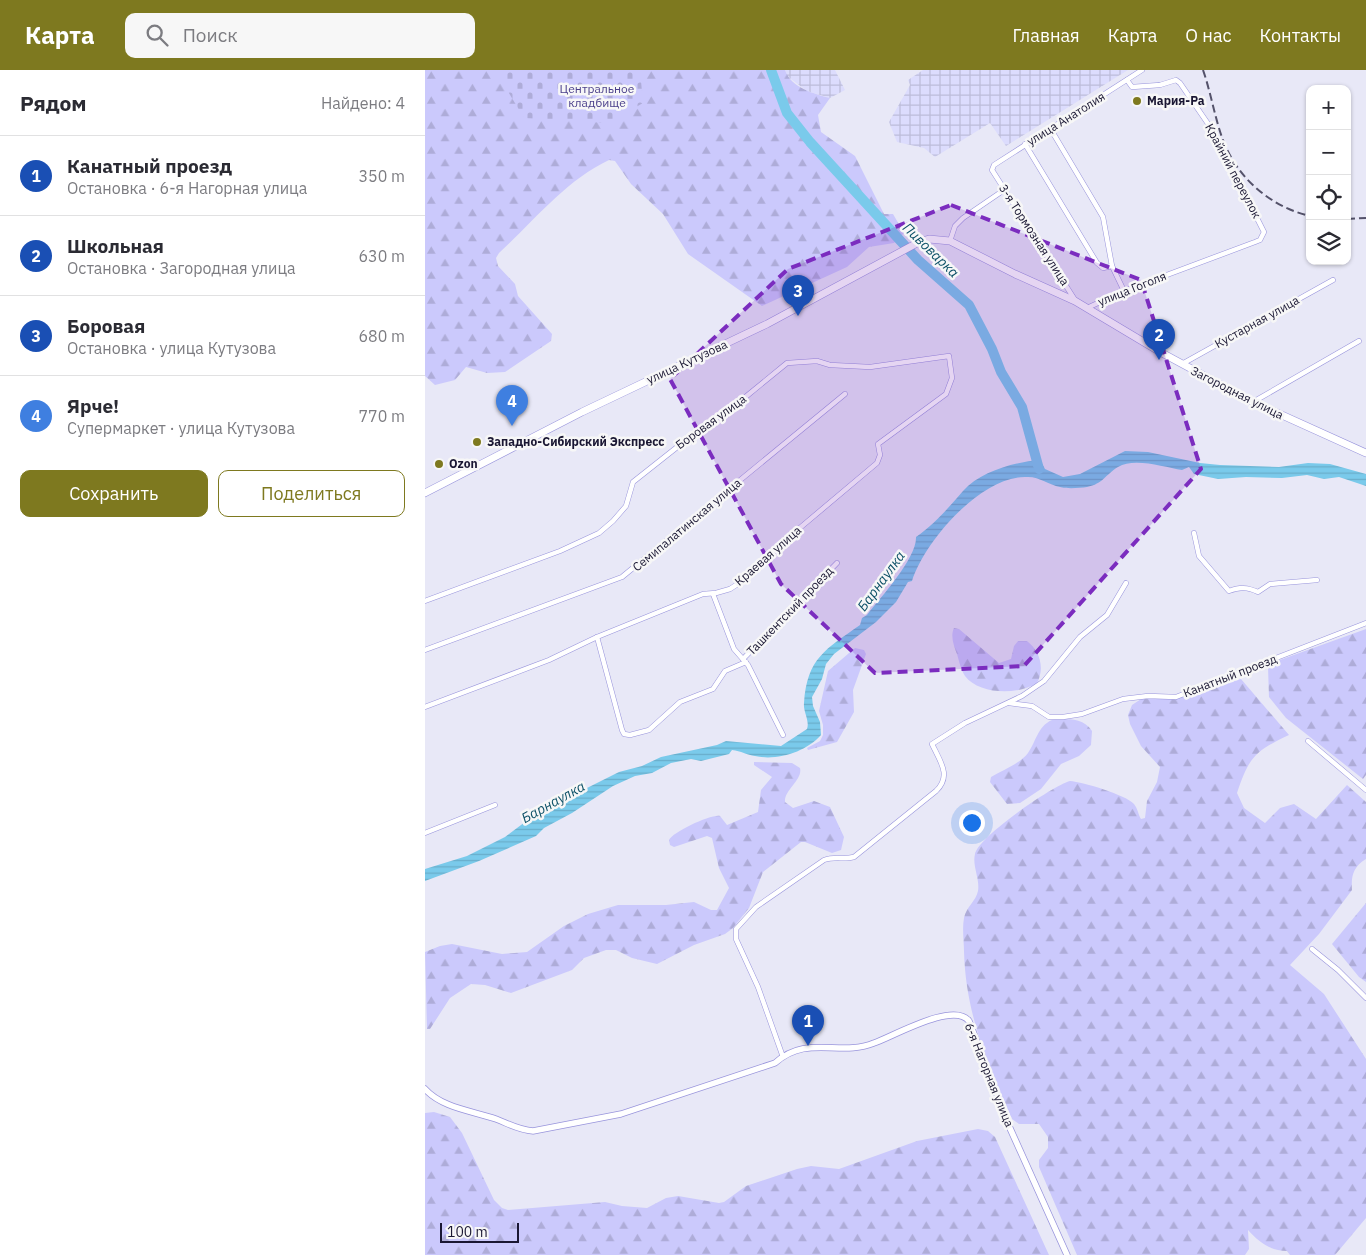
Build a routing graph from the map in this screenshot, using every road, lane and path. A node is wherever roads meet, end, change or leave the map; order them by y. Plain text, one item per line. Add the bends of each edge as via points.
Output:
1 (1142, 70) edge
2 (1127, 80) junction
3 (1050, 128) junction
4 (1025, 144) junction
5 (992, 170) joint
6 (1004, 190) junction
7 (1262, 236) joint
8 (950, 241) junction
9 (1113, 266) junction
10 (1333, 280) dead end
11 (1124, 291) junction
12 (1075, 301) junction
13 (1087, 308) junction
14 (1359, 341) dead end
15 (949, 356) joint
16 (1182, 364) junction
17 (845, 394) dead end
18 (1253, 402) junction
19 (1366, 453) edge
20 (425, 493) edge
21 (1194, 533) dead end
22 (837, 563) dead end
23 (1317, 580) dead end
24 (1126, 583) dead end
25 (713, 594) junction
26 (425, 601) edge
27 (1366, 623) edge
28 (597, 637) junction
29 (425, 650) edge
30 (744, 661) junction
31 (1006, 703) junction
32 (425, 707) edge
33 (783, 736) dead end
34 (1308, 741) dead end
35 (1366, 790) edge
36 (495, 805) dead end
37 (425, 834) edge
38 (1312, 949) dead end
39 (1366, 998) edge
40 (783, 1057) junction
41 (425, 1089) edge
42 (1067, 1255) edge

1 - 2 street, улица Анатолия
2 - 3 street, улица Анатолия
2 - 7 street, Крайний переулок via 1132,87 1159,86 1176,80 1180,83 1213,131 1263,228
3 - 4 street, улица Анатолия
3 - 9 street via 1103,217
4 - 5 street, улица Анатолия via 994,165
4 - 9 street via 1097,263 1103,268
5 - 6 street, 3-я Тормозная улица
6 - 8 street via 963,218 955,226
6 - 12 street, 3-я Тормозная улица
7 - 11 street, улица Гоголя via 1255,242
8 - 12 main road, улица Гоголя
8 - 20 main road, улица Кутузова via 929,238 919,242 767,324 582,412
9 - 11 street
10 - 16 street, Кустарная улица
11 - 13 street, улица Гоголя
12 - 13 main road, улица Гоголя
13 - 16 main road, Загородная улица
14 - 18 street
15 - 25 street, Краевая улица via 952,378 946,394 878,444 880,455 877,463 751,574 730,589
15 - 26 street, Боровая улица via 871,367 830,365 817,361 787,363 633,482 626,506 599,533 560,551
16 - 18 main road, Загородная улица
17 - 29 street, Семипалатинская улица via 622,577
18 - 19 main road, Загородная улица
21 - 23 street via 1199,556 1229,591 1239,587 1258,592 1270,584
22 - 30 street, Ташкентский проезд
24 - 31 street via 1107,615 1080,637 1044,681
25 - 28 street, Краевая улица via 703,594
25 - 30 street via 734,648
27 - 31 street, Канатный проезд via 1181,696 1123,699 1082,714 1063,717 1044,716 1032,706
28 - 30 street, Ташкентский проезд via 623,732 630,735 649,730 680,702 713,689 725,671
28 - 32 street, Краевая улица via 549,660
30 - 33 street
31 - 40 street via 932,744 945,777 943,785 936,791 854,857 824,860 756,907 736,929 735,939 758,987
34 - 35 street
36 - 37 street
38 - 39 street
40 - 41 street via 775,1063 621,1114 533,1131 518,1129 506,1122 445,1103
40 - 42 street, 6-я Нагорная улица via 808,1046 864,1047 947,1014 965,1016 1009,1126

